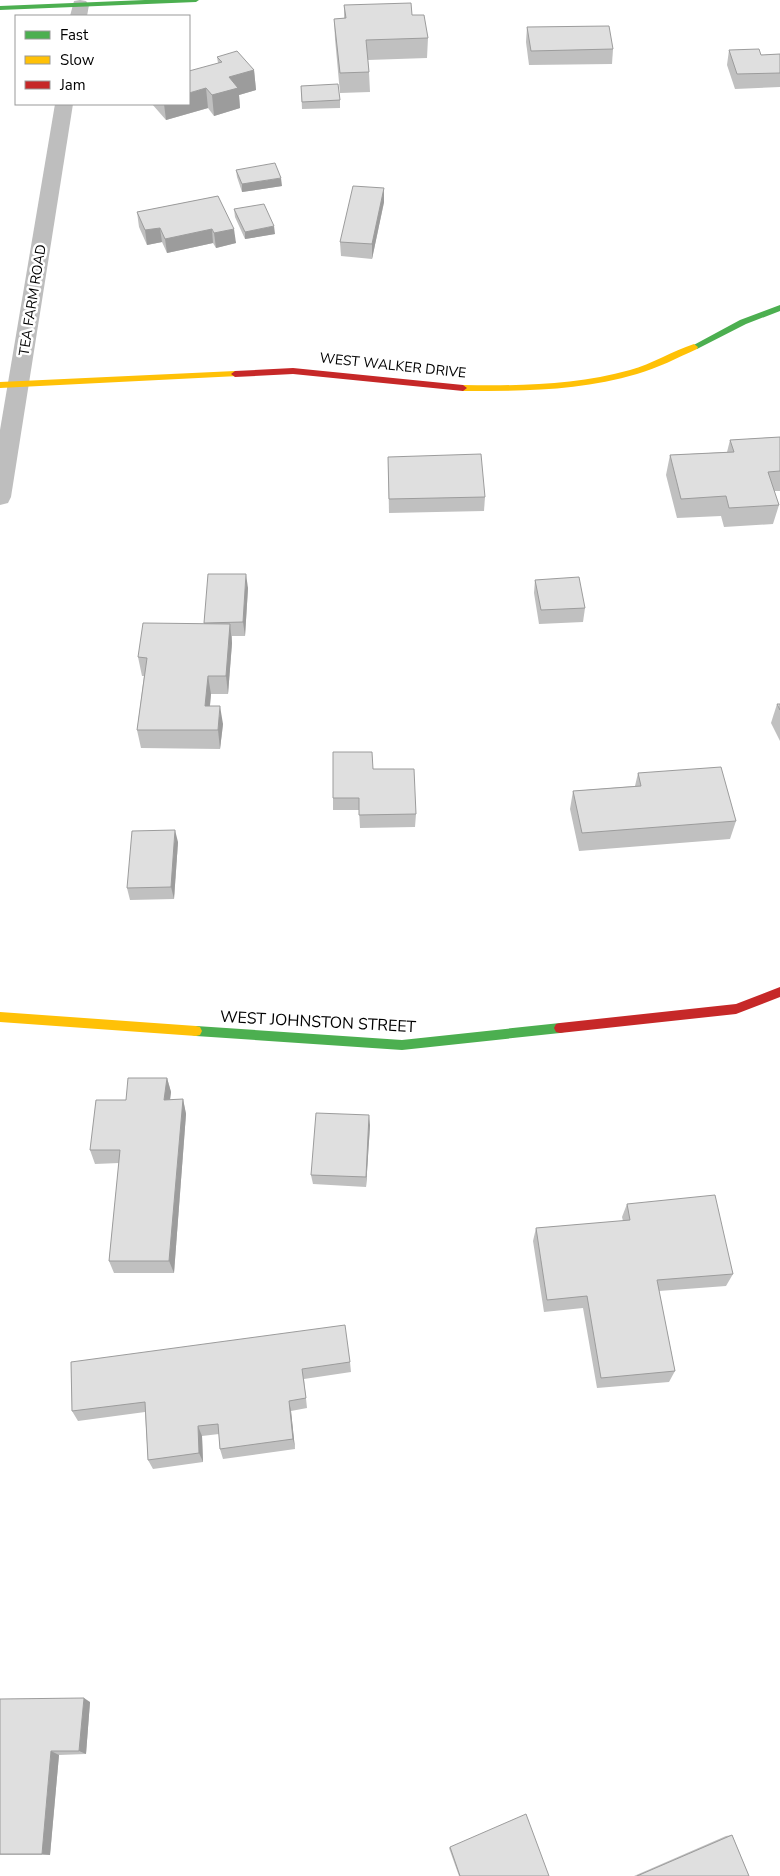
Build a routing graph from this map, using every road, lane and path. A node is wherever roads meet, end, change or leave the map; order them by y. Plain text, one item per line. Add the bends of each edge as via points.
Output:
1 (196, 0) edge
2 (0, 8) edge
3 (79, 10) edge
4 (64, 105) edge
5 (780, 308) edge
6 (9, 385) edge
7 (0, 497) edge
8 (780, 992) edge
9 (0, 1017) edge

1 - 3 street
2 - 3 street
4 - 6 street, TEA FARM ROAD
5 - 6 street, WEST WALKER DRIVE via 756,316 672,358 632,372 587,381 463,388 293,371
6 - 7 street, TEA FARM ROAD
8 - 9 street, WEST JOHNSTON STREET via 736,1009 402,1046

